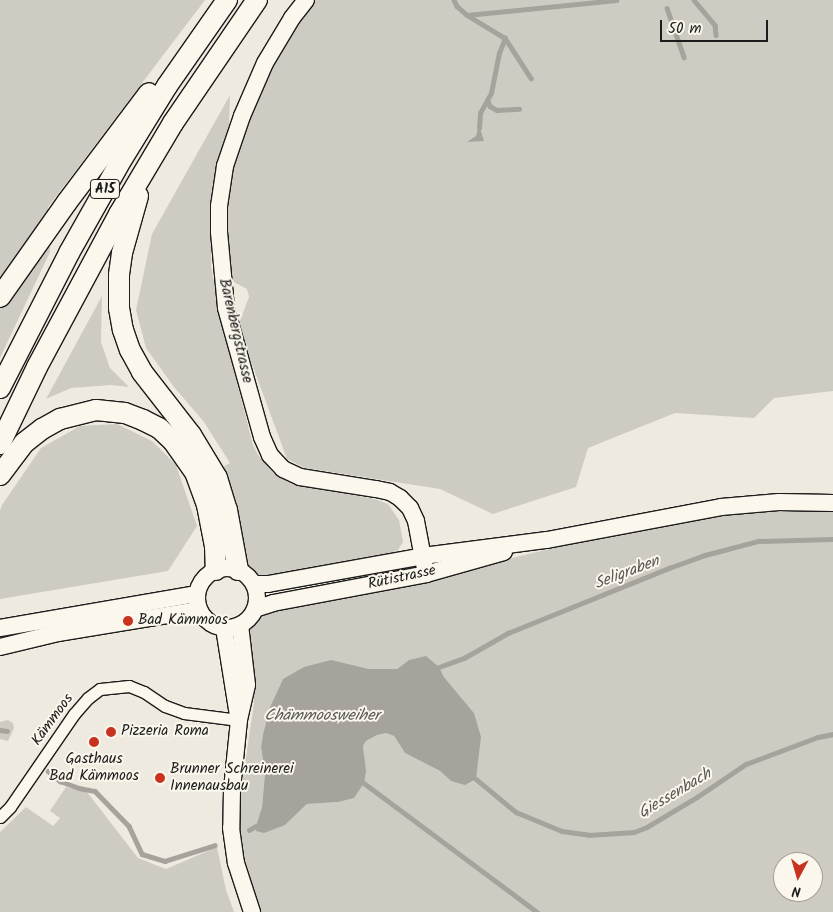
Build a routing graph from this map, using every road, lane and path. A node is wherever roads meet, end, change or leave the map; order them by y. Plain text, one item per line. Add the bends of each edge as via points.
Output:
1 (222, 0) edge
2 (227, 0) edge
3 (257, 0) edge
4 (306, 0) edge
5 (149, 163) junction
6 (0, 298) edge
7 (0, 388) edge
8 (0, 444) edge
9 (0, 475) edge
10 (833, 503) edge
11 (547, 540) junction
12 (423, 556) junction
13 (216, 570) junction
14 (238, 570) junction
15 (426, 574) junction
16 (254, 584) junction
17 (198, 602) junction
18 (256, 608) junction
19 (240, 625) junction
20 (0, 628) edge
21 (224, 628) junction
22 (0, 647) edge
23 (239, 720) junction
24 (0, 817) edge
25 (252, 912) edge

1 - 6 highway via 67,202
2 - 7 highway, A15 via 167,86 122,159 69,253
3 - 5 highway, A15
4 - 12 main road, Barenbergstrasse via 265,63 225,166 219,232 226,308 262,438 276,463 300,478 376,489 395,495 414,514
5 - 8 highway, A15 via 86,272
5 - 14 highway via 120,265 120,318 128,345 142,372 191,435 217,478 227,510
9 - 13 highway via 29,439 60,419 96,410 126,413 143,420 159,428 173,441 195,472 207,504
10 - 11 main road, Rütistrasse via 778,502 720,507
11 - 12 main road, Rütistrasse
11 - 15 main road, Rütistrasse
12 - 15 main road, Barenbergstrasse
12 - 16 main road, Rütistrasse
13 - 14 main road
13 - 17 main road via 203,579
14 - 16 main road
15 - 18 main road, Rütistrasse
16 - 18 main road
17 - 20 main road
17 - 21 main road via 209,623
17 - 22 main road
18 - 19 main road
19 - 21 main road
19 - 23 main road via 247,685
21 - 23 main road
23 - 24 street, Kämmoos via 184,713 129,686 100,689 74,714
23 - 25 main road via 231,828 236,863

